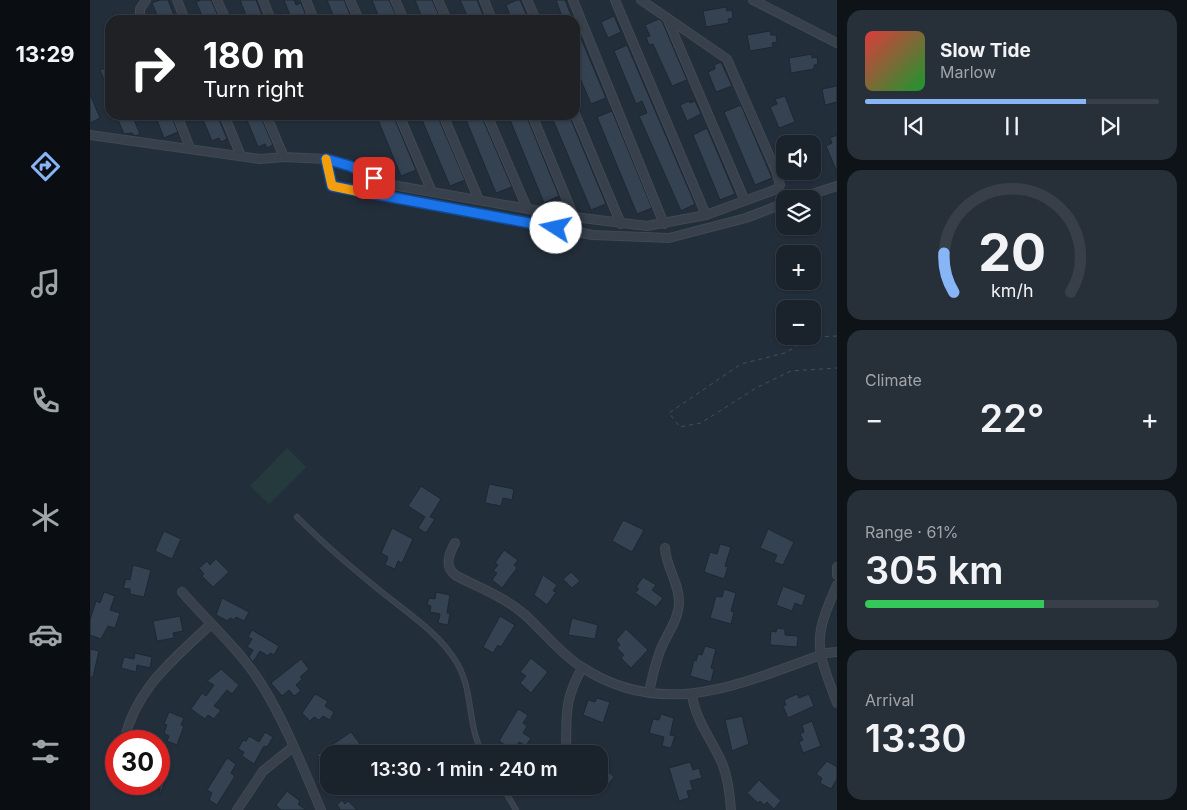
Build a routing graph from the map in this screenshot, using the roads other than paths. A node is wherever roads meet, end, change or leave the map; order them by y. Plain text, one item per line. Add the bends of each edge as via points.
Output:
1 (146, 0) edge
2 (177, 0) edge
3 (217, 0) edge
4 (263, 0) edge
5 (306, 0) edge
6 (350, 0) edge
7 (395, 0) edge
8 (438, 0) edge
9 (484, 0) edge
10 (528, 0) edge
11 (573, 0) edge
12 (615, 0) edge
13 (642, 0) edge
14 (753, 0) edge
15 (140, 15) edge
16 (183, 15) edge
17 (224, 15) edge
18 (269, 15) edge
19 (312, 15) edge
20 (357, 15) edge
21 (402, 15) edge
22 (445, 15) edge
23 (490, 15) edge
24 (534, 15) edge
25 (579, 15) edge
26 (580, 17) edge
27 (667, 18) junction
28 (837, 43) edge
29 (179, 120) edge
30 (226, 120) edge
31 (268, 120) edge
32 (401, 120) edge
33 (445, 120) edge
34 (489, 120) edge
35 (534, 120) edge
36 (578, 120) edge
37 (90, 135) edge
38 (190, 148) junction
39 (241, 156) junction
40 (284, 157) junction
41 (326, 159) junction
42 (837, 186) edge
43 (821, 191) edge
44 (432, 192) junction
45 (479, 200) junction
46 (745, 201) junction
47 (776, 206) edge
48 (526, 208) junction
49 (706, 215) junction
50 (574, 217) junction
51 (621, 224) junction
52 (664, 224) junction
53 (297, 517) dead end
54 (455, 543) dead end
55 (665, 548) dead end
56 (837, 567) edge
57 (837, 575) edge
58 (837, 586) edge
59 (182, 592) dead end
60 (211, 624) junction
61 (837, 652) edge
62 (819, 655) junction
63 (582, 668) junction
64 (649, 692) junction
65 (692, 694) junction
66 (837, 703) edge
67 (128, 730) edge
68 (478, 745) edge
69 (566, 745) edge
70 (293, 747) junction
71 (507, 795) edge
72 (237, 810) edge
73 (321, 810) edge
74 (516, 810) edge
75 (731, 810) edge

1 - 15 street
2 - 16 street
3 - 17 street
4 - 18 street
5 - 19 street
6 - 20 street
7 - 21 street
8 - 22 street
9 - 23 street
10 - 24 street
11 - 25 street
12 - 49 street
13 - 27 street
14 - 28 street
26 - 52 street
27 - 46 street
27 - 46 street via 727,59 776,171 780,184 778,190
29 - 38 street
30 - 39 street
31 - 40 street
32 - 44 street
33 - 45 street
34 - 48 street
35 - 50 street
36 - 51 street
37 - 38 street
38 - 39 street
39 - 40 street via 260,159
40 - 41 street
41 - 44 street via 350,166 387,184
41 - 47 street via 332,186 593,235 669,238 746,218
42 - 43 street
44 - 45 street
45 - 48 street
46 - 49 street
48 - 50 street
49 - 52 street
50 - 51 street
51 - 52 street
53 - 68 lane via 331,551 433,633 466,680
54 - 63 street via 448,560 451,572 523,613
55 - 64 street via 666,562 675,581 678,614 660,650
56 - 57 street
58 - 62 street via 820,629
59 - 60 street
60 - 67 street via 146,688
60 - 70 street via 261,684
61 - 62 street
62 - 65 street via 733,686
62 - 66 street
63 - 64 street via 623,686
63 - 69 street via 566,704
64 - 65 street
65 - 75 street via 693,706 722,764
70 - 72 street via 263,771
70 - 73 street
71 - 74 lane

